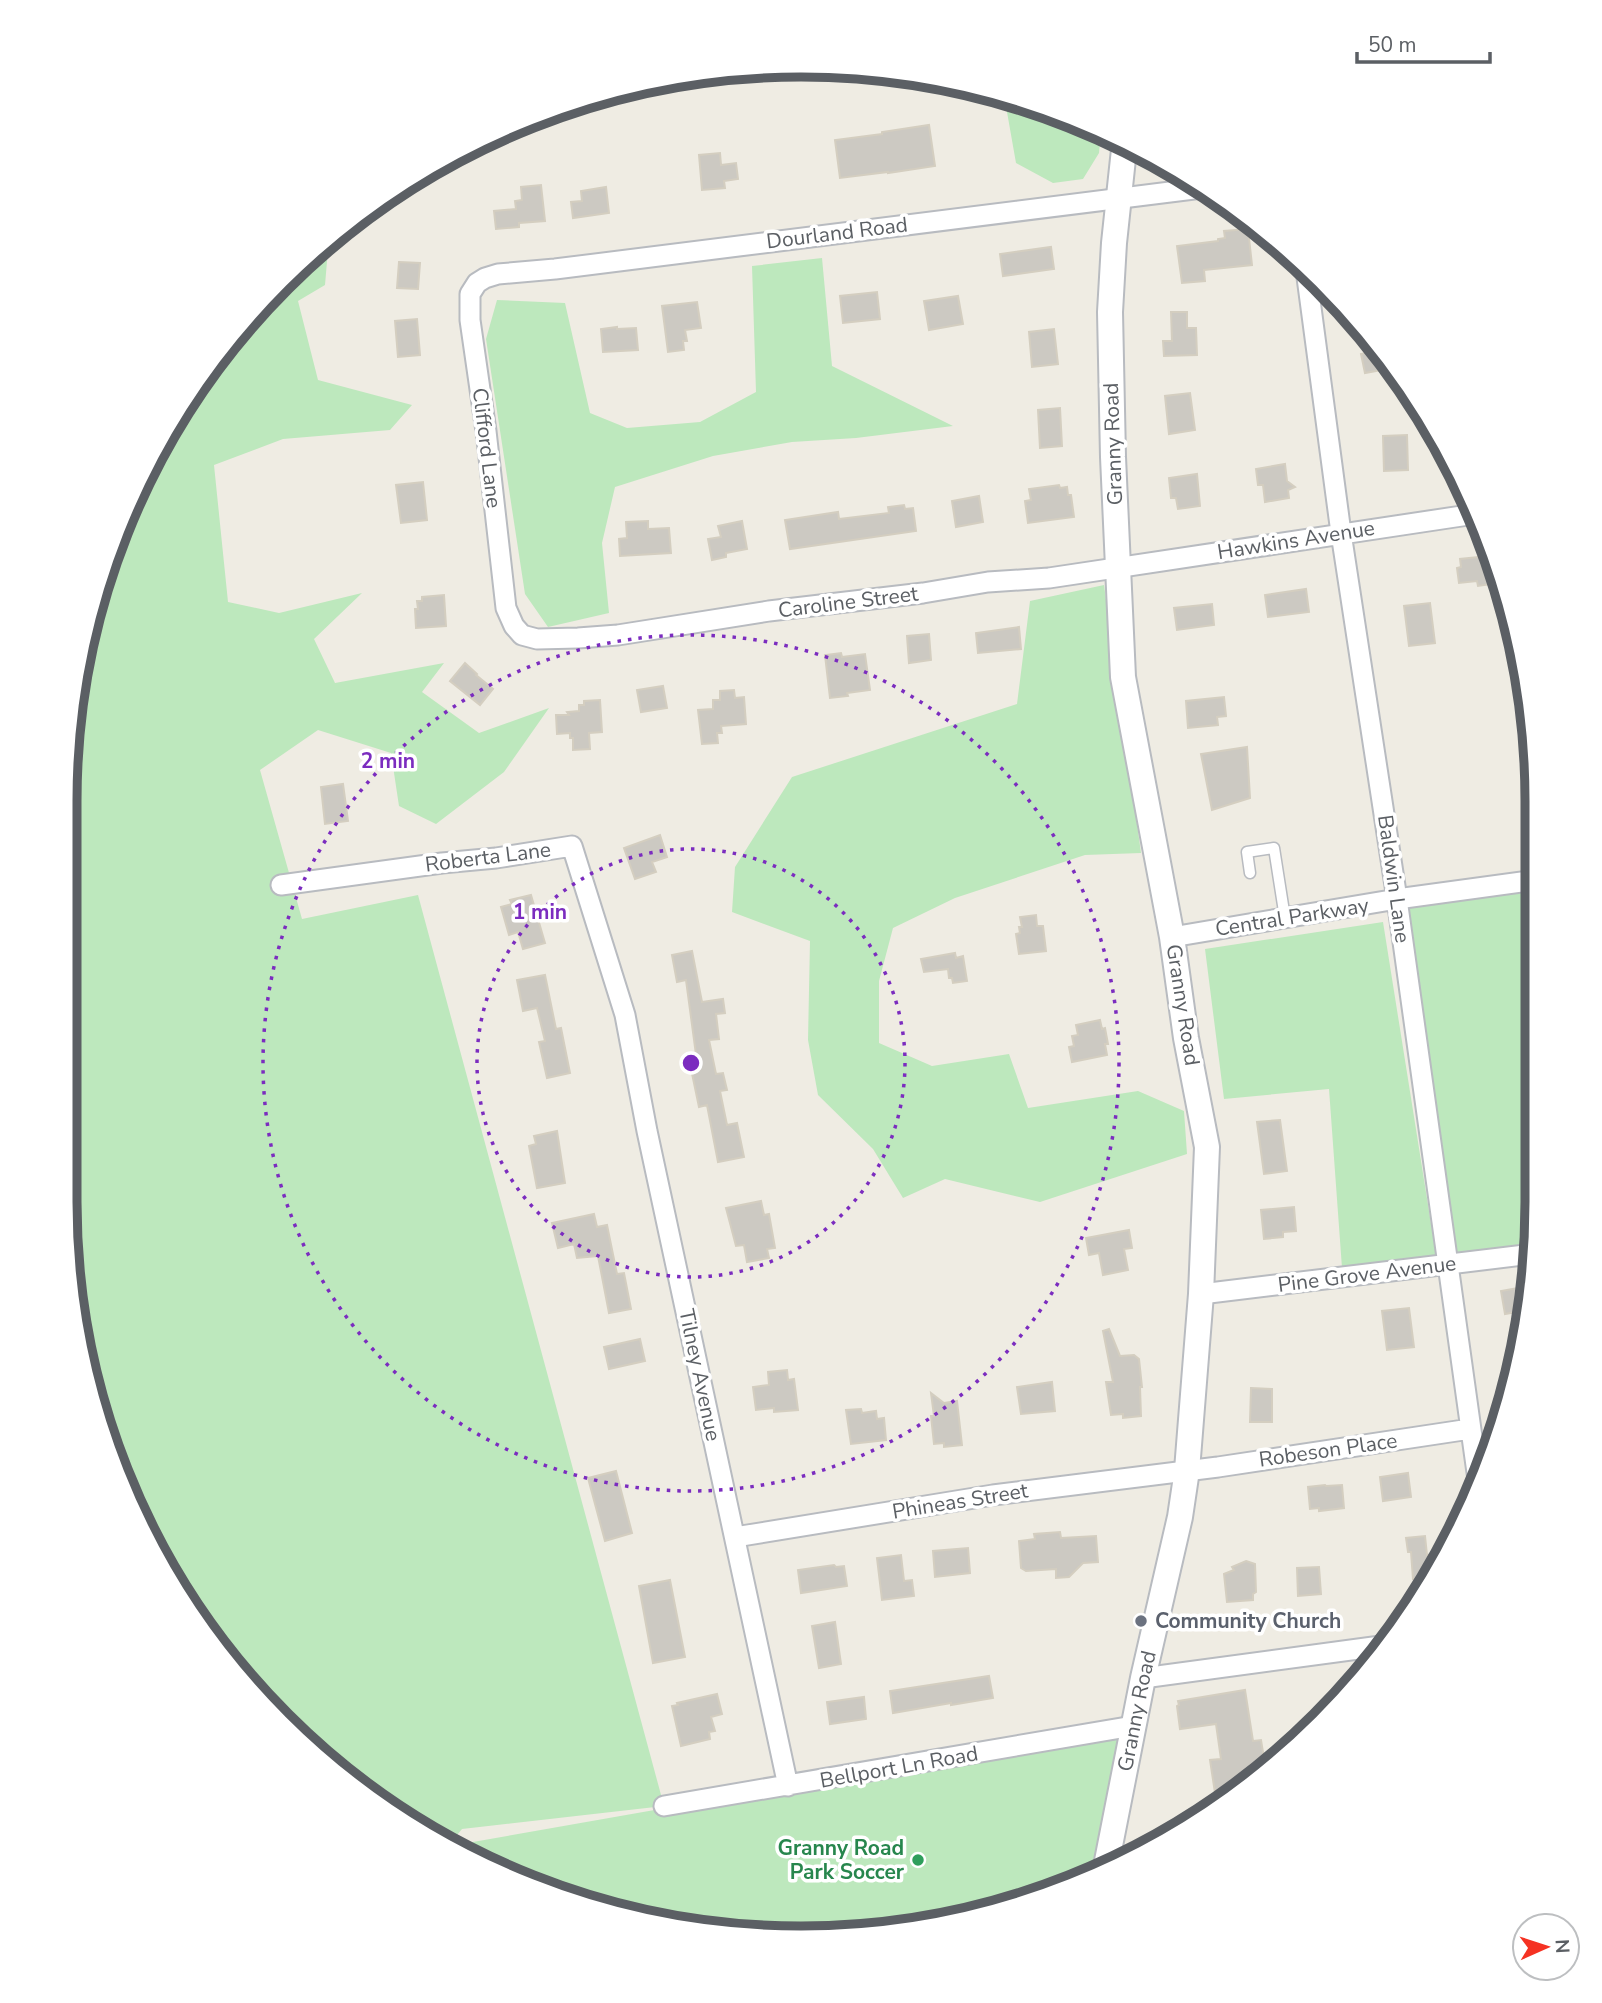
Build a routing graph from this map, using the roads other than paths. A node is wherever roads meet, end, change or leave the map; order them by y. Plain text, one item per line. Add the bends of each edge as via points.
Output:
1 (1124, 153) edge
2 (1188, 190) edge
3 (1120, 198) junction
4 (555, 269) joint
5 (1308, 284) edge
6 (1466, 515) edge
7 (1341, 533) junction
8 (1118, 567) junction
9 (578, 638) joint
10 (1250, 873) dead end
11 (1525, 882) edge
12 (281, 885) dead end
13 (1397, 899) junction
14 (1285, 918) junction
15 (1172, 937) junction
16 (608, 964) joint
17 (1522, 1255) edge
18 (1449, 1264) junction
19 (1202, 1294) junction
20 (1470, 1429) junction
21 (1476, 1465) edge
22 (1187, 1470) junction
23 (735, 1537) junction
24 (1371, 1647) edge
25 (1143, 1678) junction
26 (1133, 1726) junction
27 (788, 1786) junction
28 (664, 1806) dead end
29 (1109, 1857) edge

1 - 3 street, Granny Road
2 - 3 street, Dourland Road
3 - 4 street, Dourland Road
3 - 8 street, Granny Road via 1110,313
4 - 9 street, Clifford Lane via 485,278 470,294 470,320 506,608 522,635
5 - 7 street, Baldwin Lane
6 - 7 street, Hawkins Avenue
7 - 8 street, Hawkins Avenue
7 - 13 street, Baldwin Lane
8 - 9 street, Caroline Street
8 - 15 street, Granny Road via 1123,677
10 - 14 lane via 1247,852 1274,848
11 - 13 street, Central Parkway
12 - 16 street, Roberta Lane via 572,846
13 - 14 street, Central Parkway
13 - 18 street, Baldwin Lane
14 - 15 street, Central Parkway
15 - 19 street, Granny Road via 1207,1147
16 - 23 street, Tilney Avenue via 625,1015
17 - 18 street, Pine Grove Avenue
18 - 19 street, Pine Grove Avenue
18 - 20 street, Baldwin Lane
19 - 22 street, Granny Road
20 - 21 street, Baldwin Lane
20 - 22 street, Robeson Place
22 - 23 street, Phineas Street via 993,1495
22 - 25 street, Granny Road
23 - 27 street, Tilney Avenue
24 - 25 street
25 - 26 street, Granny Road
26 - 27 street, Bellport Ln Road
26 - 29 street, Granny Road
27 - 28 street, Bellport Ln Road

